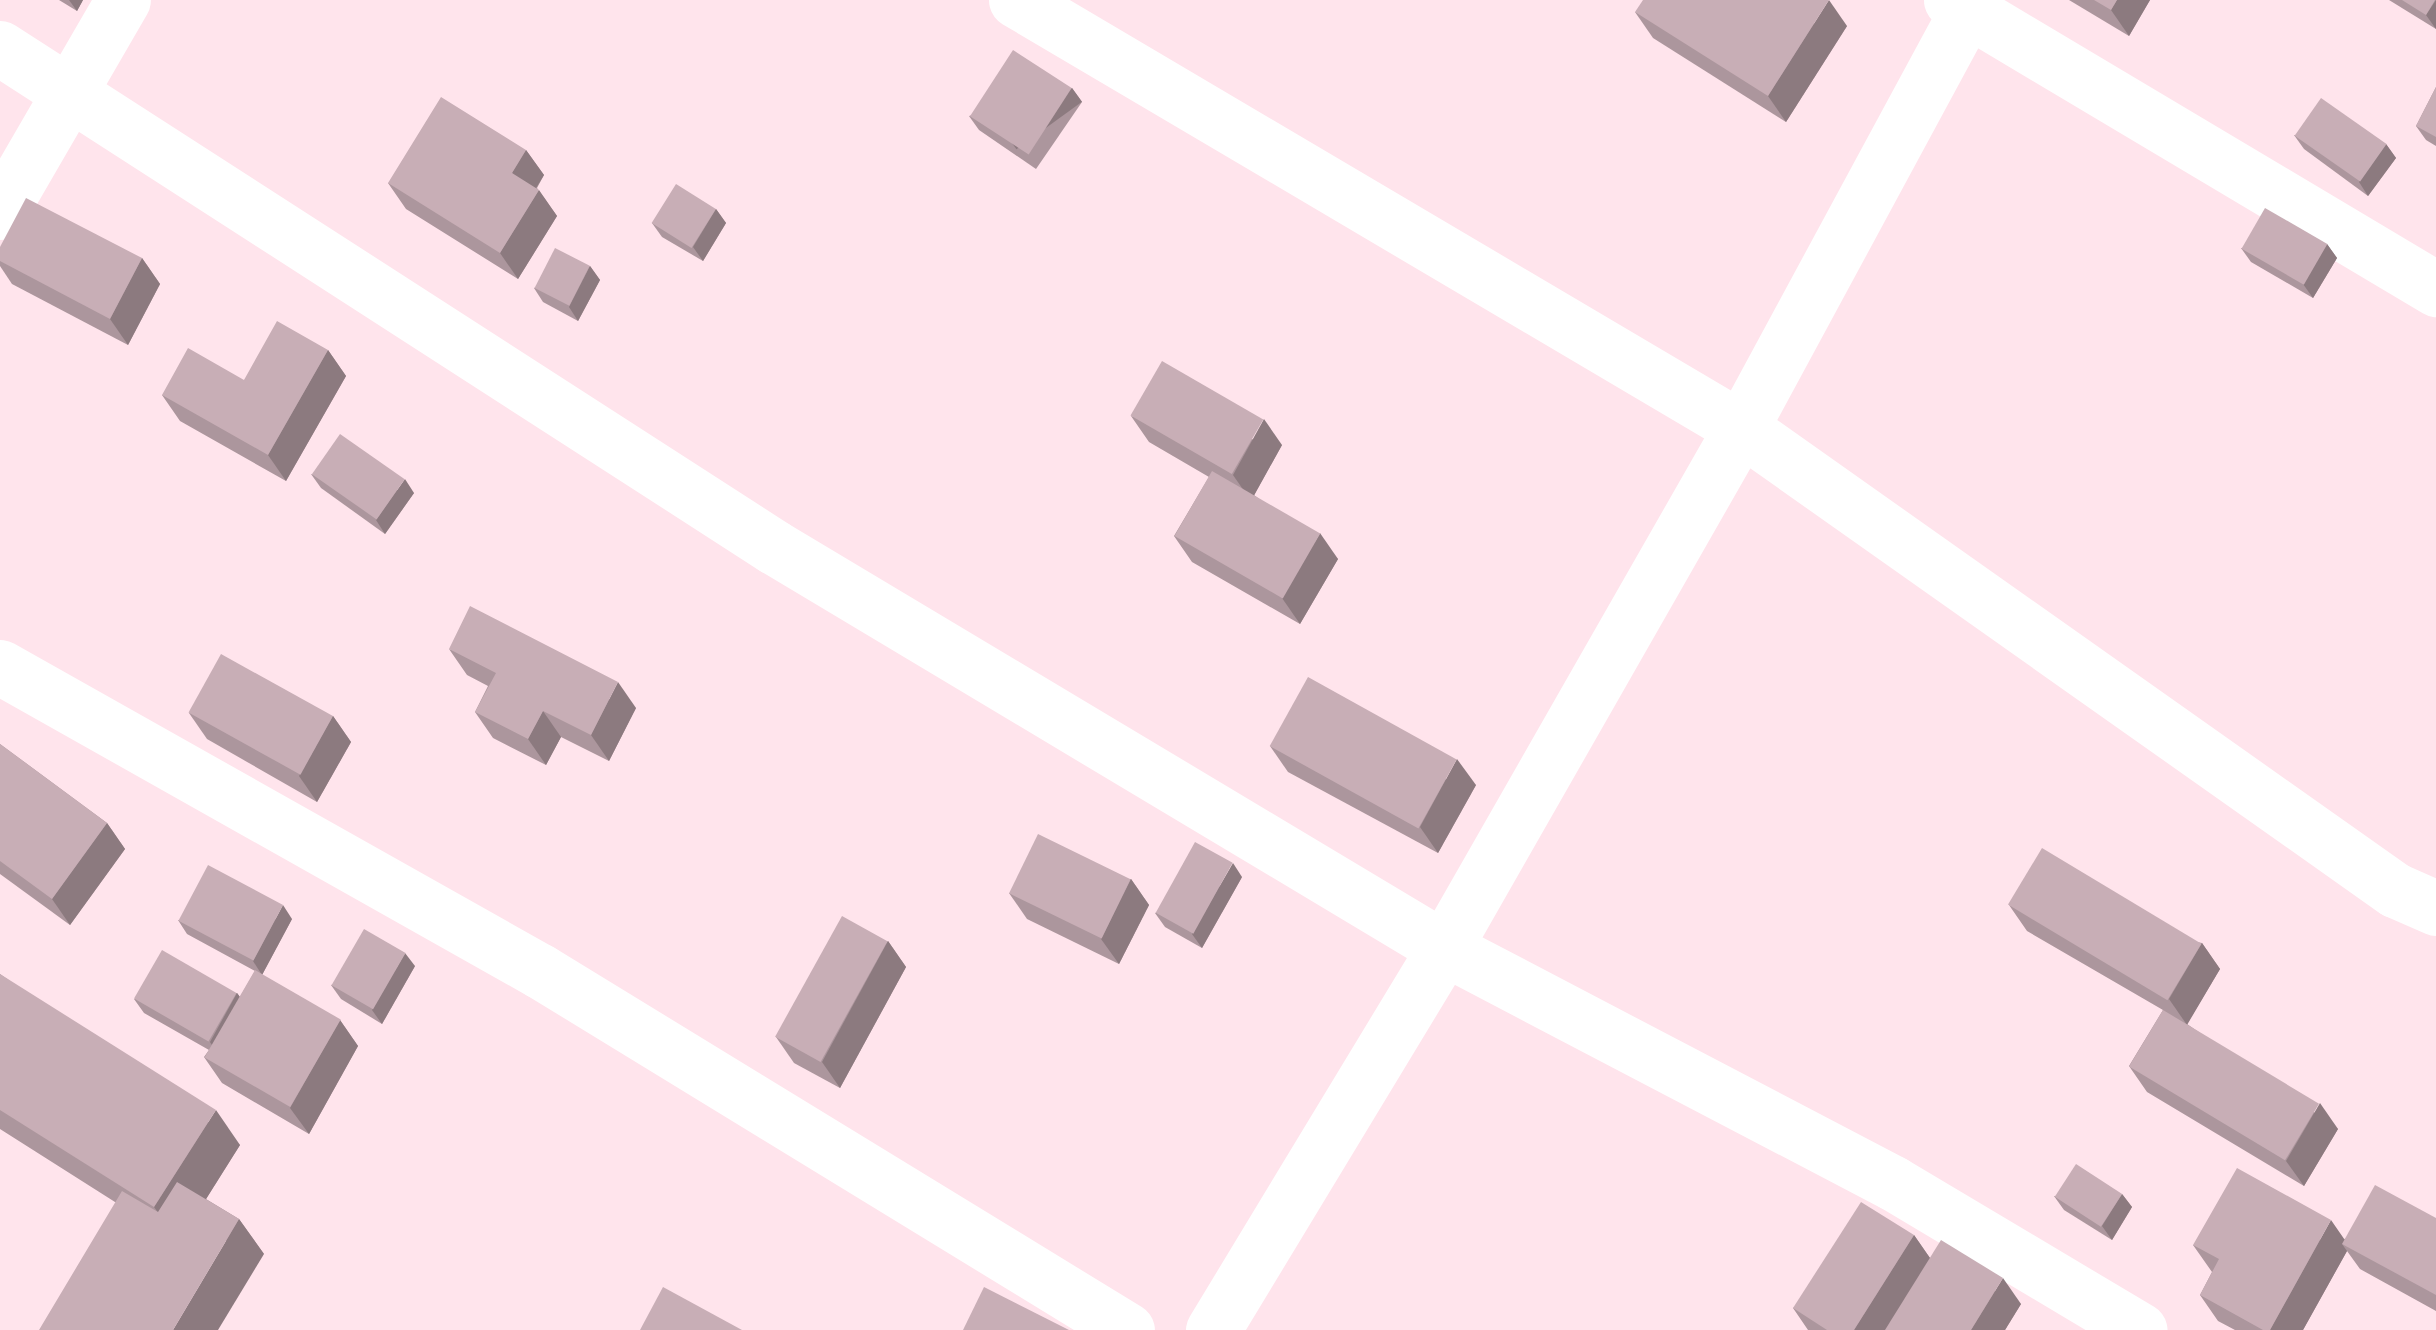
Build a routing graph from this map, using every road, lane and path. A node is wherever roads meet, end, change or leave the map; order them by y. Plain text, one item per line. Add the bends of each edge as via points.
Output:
1 (123, 0) edge
2 (1016, 0) edge
3 (1963, 3) edge
4 (0, 48) edge
5 (66, 90) junction
6 (0, 212) edge
7 (2436, 289) edge
8 (1740, 428) junction
9 (0, 667) edge
10 (2436, 908) edge
11 (1444, 948) junction
12 (1127, 1330) edge
13 (1213, 1330) edge
14 (2140, 1330) edge

1 - 5 street
2 - 8 street
3 - 7 street
3 - 8 street
4 - 5 street
5 - 6 street
5 - 11 street via 774,547
8 - 10 street via 2395,890
8 - 11 street
9 - 12 street via 540,971
11 - 13 street
11 - 14 street via 1893,1183

